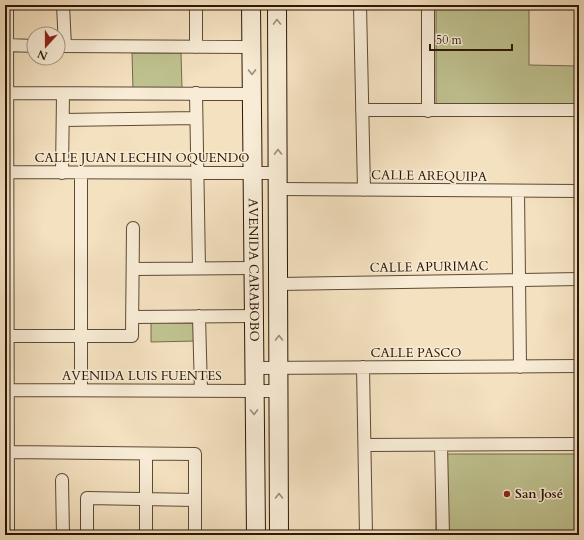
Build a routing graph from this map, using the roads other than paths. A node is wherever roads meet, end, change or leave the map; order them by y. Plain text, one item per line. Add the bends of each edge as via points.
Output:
1 (63, 5) edge
2 (196, 5) edge
3 (251, 5) edge
4 (277, 5) edge
5 (360, 5) edge
6 (428, 5) edge
7 (6, 7) edge
8 (62, 26) edge
9 (7, 45) junction
10 (26, 46) edge
11 (66, 46) edge
12 (196, 47) junction
13 (251, 47) junction
14 (6, 60) edge
15 (8, 93) junction
16 (196, 93) junction
17 (63, 94) junction
18 (252, 94) junction
19 (362, 110) junction
20 (579, 110) edge
21 (428, 111) junction
22 (196, 118) junction
23 (63, 120) junction
24 (6, 128) edge
25 (6, 172) edge
26 (81, 172) junction
27 (197, 172) junction
28 (62, 173) junction
29 (253, 173) junction
30 (279, 181) junction
31 (364, 190) junction
32 (518, 191) junction
33 (579, 191) edge
34 (133, 228) dead end
35 (133, 268) junction
36 (199, 268) junction
37 (253, 268) junction
38 (579, 279) edge
39 (519, 280) junction
40 (279, 284) junction
41 (199, 316) junction
42 (254, 316) junction
43 (133, 317) junction
44 (7, 336) junction
45 (81, 336) junction
46 (579, 366) edge
47 (279, 367) junction
48 (363, 367) junction
49 (520, 367) junction
50 (254, 368) junction
51 (6, 390) edge
52 (81, 390) junction
53 (201, 391) junction
54 (254, 391) junction
55 (279, 391) junction
56 (579, 444) edge
57 (7, 445) edge
58 (365, 445) junction
59 (441, 445) junction
60 (146, 454) junction
61 (62, 480) dead end
62 (146, 499) junction
63 (195, 500) junction
64 (7, 505) edge
65 (8, 535) edge
66 (64, 535) edge
67 (87, 535) edge
68 (146, 535) edge
69 (195, 535) edge
70 (256, 535) edge
71 (279, 535) edge
72 (366, 535) edge
73 (443, 535) edge

1 - 8 street
2 - 12 street
3 - 13 street, AVENIDA CARABOBO
30 -> 4 street, AVENIDA CARABOBO
5 - 19 street
6 - 21 street
7 - 9 street
9 - 10 street
9 - 14 street
11 - 12 street
12 - 13 street
13 -> 18 street, AVENIDA CARABOBO
14 - 15 street
15 - 17 street
15 - 24 street
16 - 17 street
16 - 18 street
16 - 22 street
17 - 23 street
18 - 29 street, AVENIDA CARABOBO
19 - 21 street
19 - 31 street
20 - 21 street
22 - 23 street
22 - 27 street
23 - 28 street
24 - 25 street
25 - 28 street, CALLE JUAN LECHIN OQUENDO
25 - 44 street
26 - 27 street, CALLE JUAN LECHIN OQUENDO
26 - 28 street, CALLE JUAN LECHIN OQUENDO
26 - 45 street
27 - 29 street, CALLE JUAN LECHIN OQUENDO
27 - 36 street
29 - 30 street, CALLE JUAN LECHIN OQUENDO
29 - 37 street, AVENIDA CARABOBO
30 - 31 street, CALLE AREQUIPA
30 - 40 street, AVENIDA CARABOBO
31 - 32 street, CALLE AREQUIPA
32 - 33 street, CALLE AREQUIPA
32 - 39 street
34 - 35 street
35 - 36 street
35 - 43 street
36 - 37 street
37 - 42 street, AVENIDA CARABOBO
38 - 39 street, CALLE APURIMAC
39 - 40 street, CALLE APURIMAC
39 - 49 street
47 -> 40 street, AVENIDA CARABOBO
41 - 42 street
41 - 43 street
41 - 53 street
42 - 50 street, AVENIDA CARABOBO
43 - 45 street via 132,336
44 - 45 street
44 - 51 street
45 - 52 street
46 - 49 street, CALLE PASCO
47 - 48 street, CALLE PASCO
47 - 50 street, CALLE PASCO
47 - 55 street, AVENIDA CARABOBO
48 - 49 street, CALLE PASCO
48 - 58 street
50 - 54 street, AVENIDA CARABOBO
51 - 52 street, AVENIDA LUIS FUENTES
51 - 57 street
52 - 53 street, AVENIDA LUIS FUENTES
53 - 54 street, AVENIDA LUIS FUENTES
54 - 55 street, AVENIDA LUIS FUENTES
54 -> 70 street, AVENIDA CARABOBO
71 -> 55 street, AVENIDA CARABOBO
56 - 59 street
57 - 60 street
57 - 64 street
58 - 59 street
58 - 72 street
59 - 73 street
60 - 62 street
60 - 63 street via 195,454
61 - 66 street
62 - 63 street
62 - 67 street via 87,498
62 - 68 street
63 - 69 street
64 - 65 street

